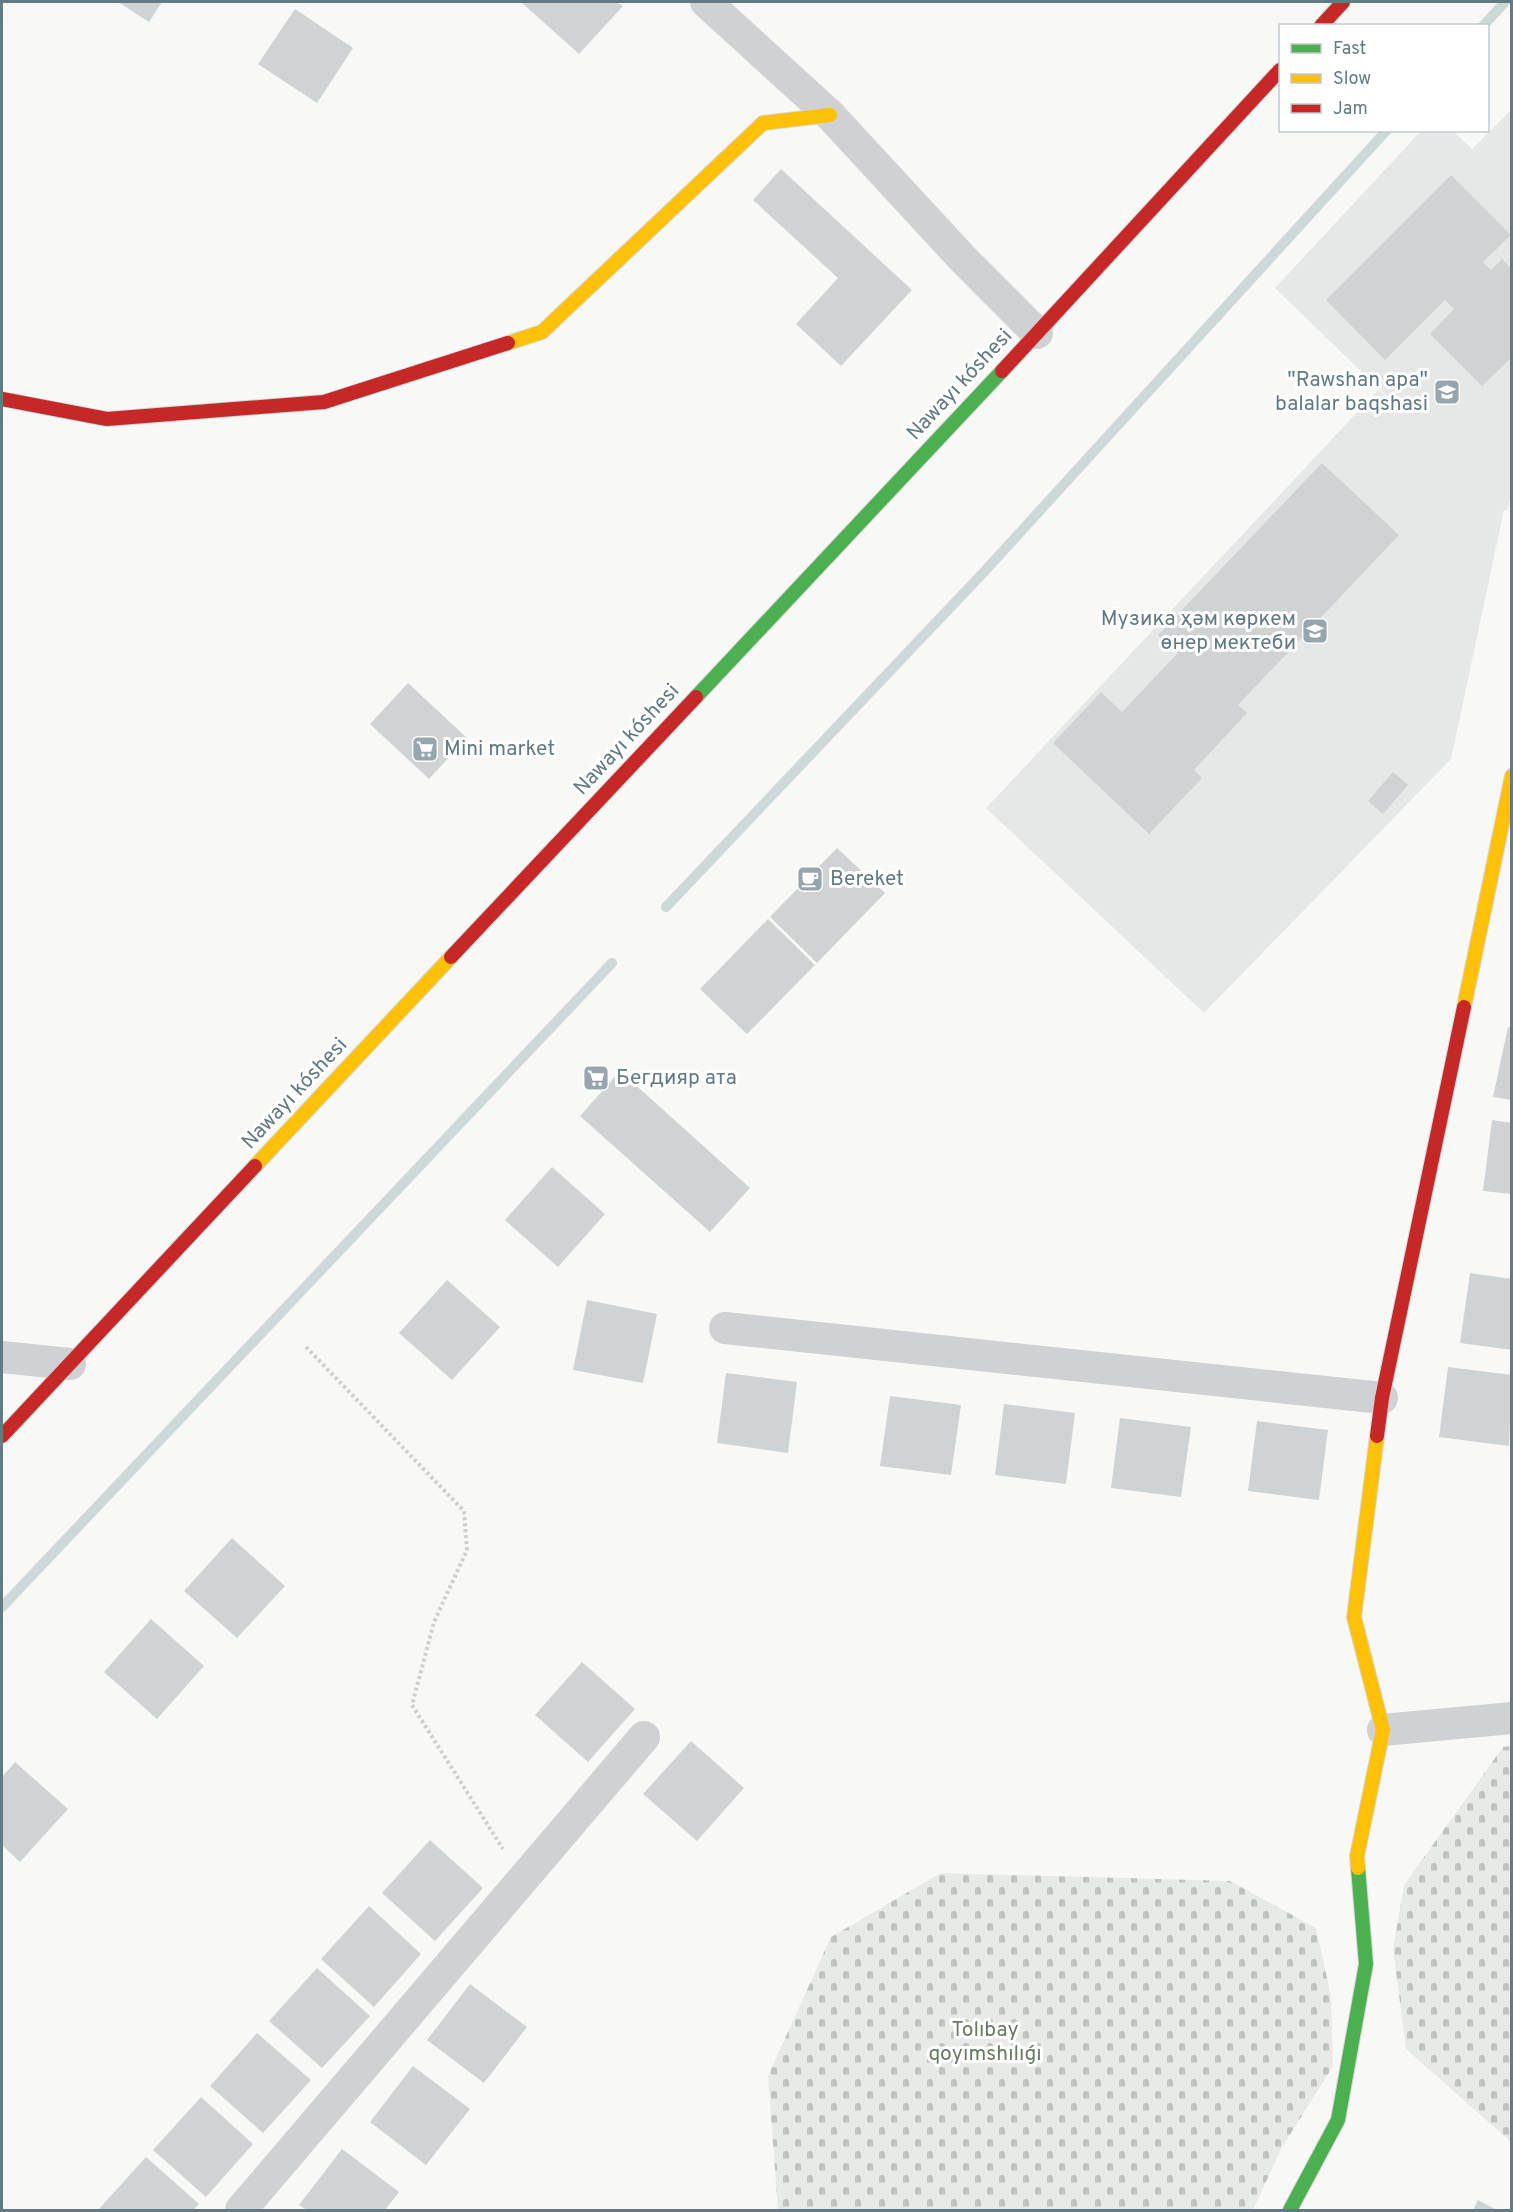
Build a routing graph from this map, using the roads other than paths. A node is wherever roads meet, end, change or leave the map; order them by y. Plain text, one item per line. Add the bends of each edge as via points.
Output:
1 (706, 2) edge
2 (1343, 2) edge
3 (1323, 24) edge
4 (1279, 72) edge
5 (830, 115) junction
6 (1037, 333) junction
7 (2, 399) edge
8 (1512, 776) edge
9 (725, 1328) dead end
10 (2, 1357) edge
11 (70, 1364) junction
12 (1382, 1398) junction
13 (2, 1436) edge
14 (1512, 1718) edge
15 (1383, 1730) junction
16 (644, 1737) dead end
17 (241, 2211) edge
18 (1290, 2211) edge

1 - 5 street
2 - 3 street
4 - 6 street, Nawayı kóshesi
5 - 6 street
5 - 7 street via 763,123 542,332 324,402 107,419
6 - 11 street, Nawayı kóshesi
8 - 12 street
9 - 12 street
10 - 11 street
11 - 13 street, Nawayı kóshesi
12 - 15 street via 1354,1617
14 - 15 street
15 - 18 street via 1357,1856 1366,1964 1338,2120
16 - 17 street

